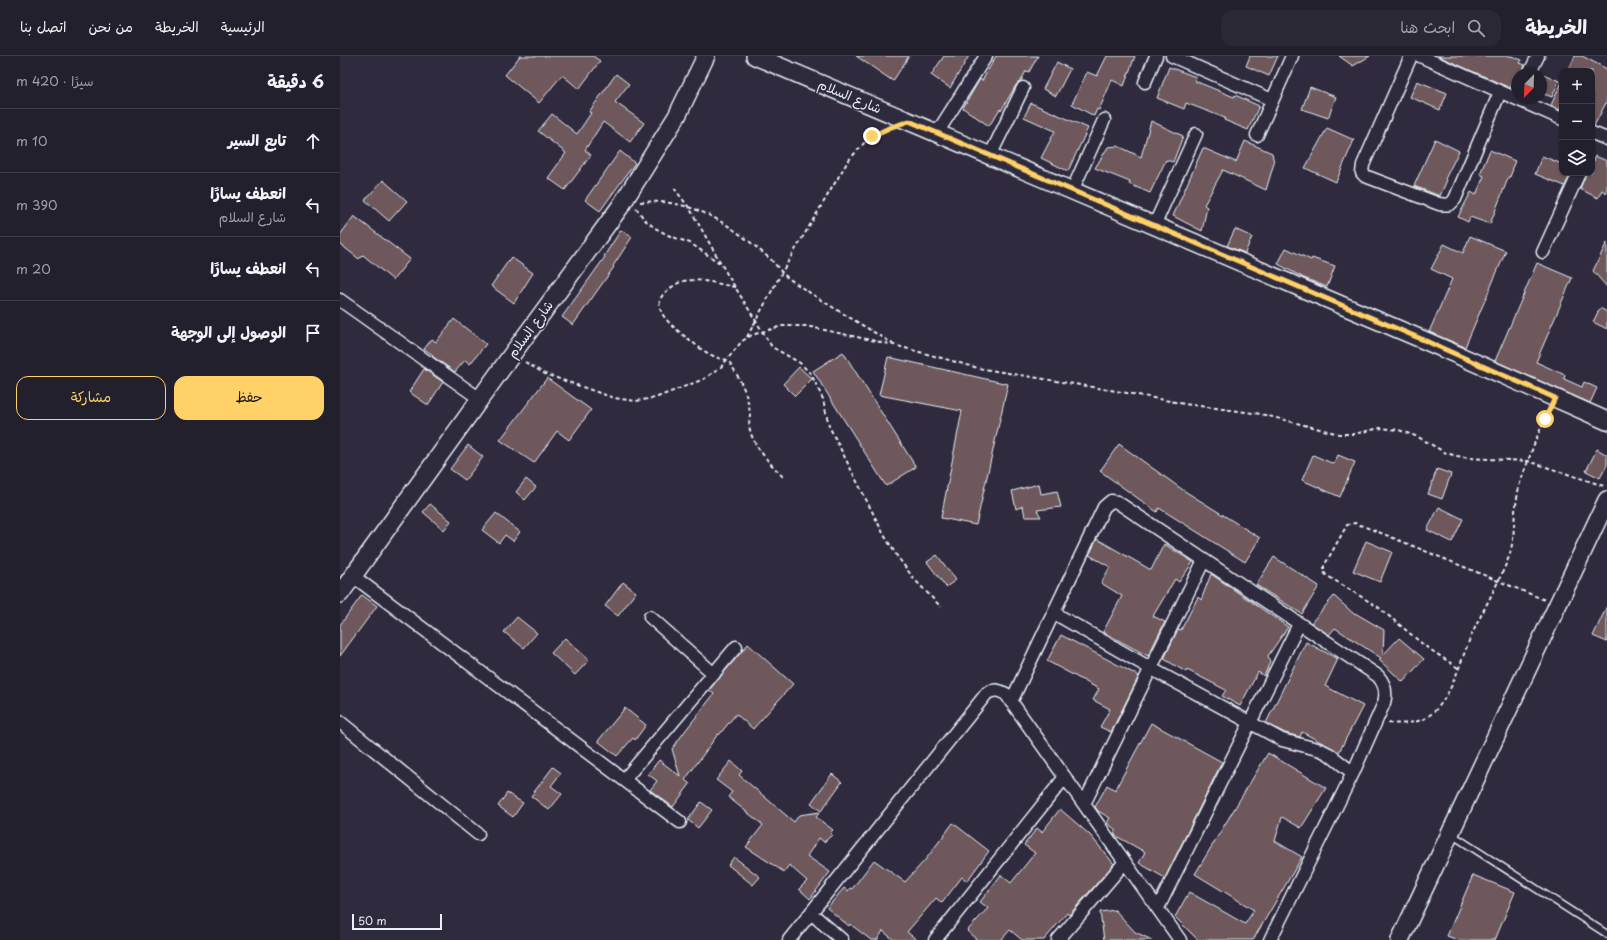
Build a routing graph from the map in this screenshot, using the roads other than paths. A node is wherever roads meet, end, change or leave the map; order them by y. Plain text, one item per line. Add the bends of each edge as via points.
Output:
1 (706, 56) edge
2 (755, 56) edge
3 (986, 56) edge
4 (1156, 56) edge
5 (1172, 56) edge
6 (1292, 56) edge
7 (1411, 56) edge
8 (1420, 56) edge
9 (1538, 56) edge
10 (1532, 68) edge
11 (1145, 82) dead end
12 (1023, 88) dead end
13 (1500, 92) junction
14 (1511, 96) edge
15 (1272, 100) junction
16 (1529, 104) edge
17 (1559, 118) edge
18 (1104, 120) dead end
19 (937, 134) junction
20 (1196, 134) dead end
21 (1257, 135) dead end
22 (990, 156) junction
23 (1578, 176) edge
24 (1072, 191) junction
25 (1154, 226) junction
26 (1543, 252) dead end
27 (340, 300) edge
28 (480, 399) junction
29 (1607, 421) edge
30 (1607, 500) edge
31 (1204, 560) junction
32 (353, 576) junction
33 (340, 594) edge
34 (1054, 613) junction
35 (650, 617) dead end
36 (1299, 624) junction
37 (736, 647) dead end
38 (1150, 668) junction
39 (714, 674) junction
40 (1012, 702) junction
41 (340, 722) edge
42 (1250, 723) junction
43 (1353, 773) junction
44 (1065, 777) junction
45 (624, 780) junction
46 (1084, 804) junction
47 (680, 822) dead end
48 (1450, 833) junction
49 (478, 834) dead end
50 (1125, 862) junction
51 (1158, 908) junction
52 (811, 913) junction
53 (1607, 934) edge
54 (1174, 937) edge
55 (789, 940) edge
56 (842, 940) edge
57 (935, 940) edge
58 (1058, 940) edge
59 (1270, 940) edge
60 (1400, 940) edge

1 - 28 main road, شارع السلام via 677,116 626,205
2 - 19 main road, شارع السلام
3 - 19 street
4 - 11 street
5 - 15 street
6 - 15 street
7 - 13 street via 1363,165 1362,173 1365,176 1439,204 1452,204
8 - 13 street
9 - 10 street
12 - 22 street
13 - 14 street
15 - 21 street
16 - 17 street
18 - 24 street
19 - 22 main road, شارع السلام
20 - 25 street
22 - 24 main road, شارع السلام
23 - 26 street
24 - 25 main road, شارع السلام
25 - 29 main road, شارع السلام
27 - 28 street
28 - 32 main road, شارع السلام
30 - 48 main road
31 - 34 street via 1117,502 1108,502
31 - 36 street
31 - 38 street
32 - 33 main road, شارع السلام
32 - 45 street
34 - 38 street
34 - 40 street
35 - 39 street
36 - 42 street
36 - 43 street via 1373,673 1384,686 1386,697
37 - 39 street
38 - 42 street
38 - 46 street
39 - 45 street
40 - 44 street
40 - 52 street via 999,690 988,693
41 - 49 street
42 - 43 street via 1286,741 1321,750
42 - 51 street
43 - 59 street
44 - 46 street
44 - 57 street
45 - 47 street
46 - 50 street
48 - 53 lane
48 - 60 main road
50 - 51 street
50 - 58 street
51 - 54 street
52 - 55 street
52 - 56 street

